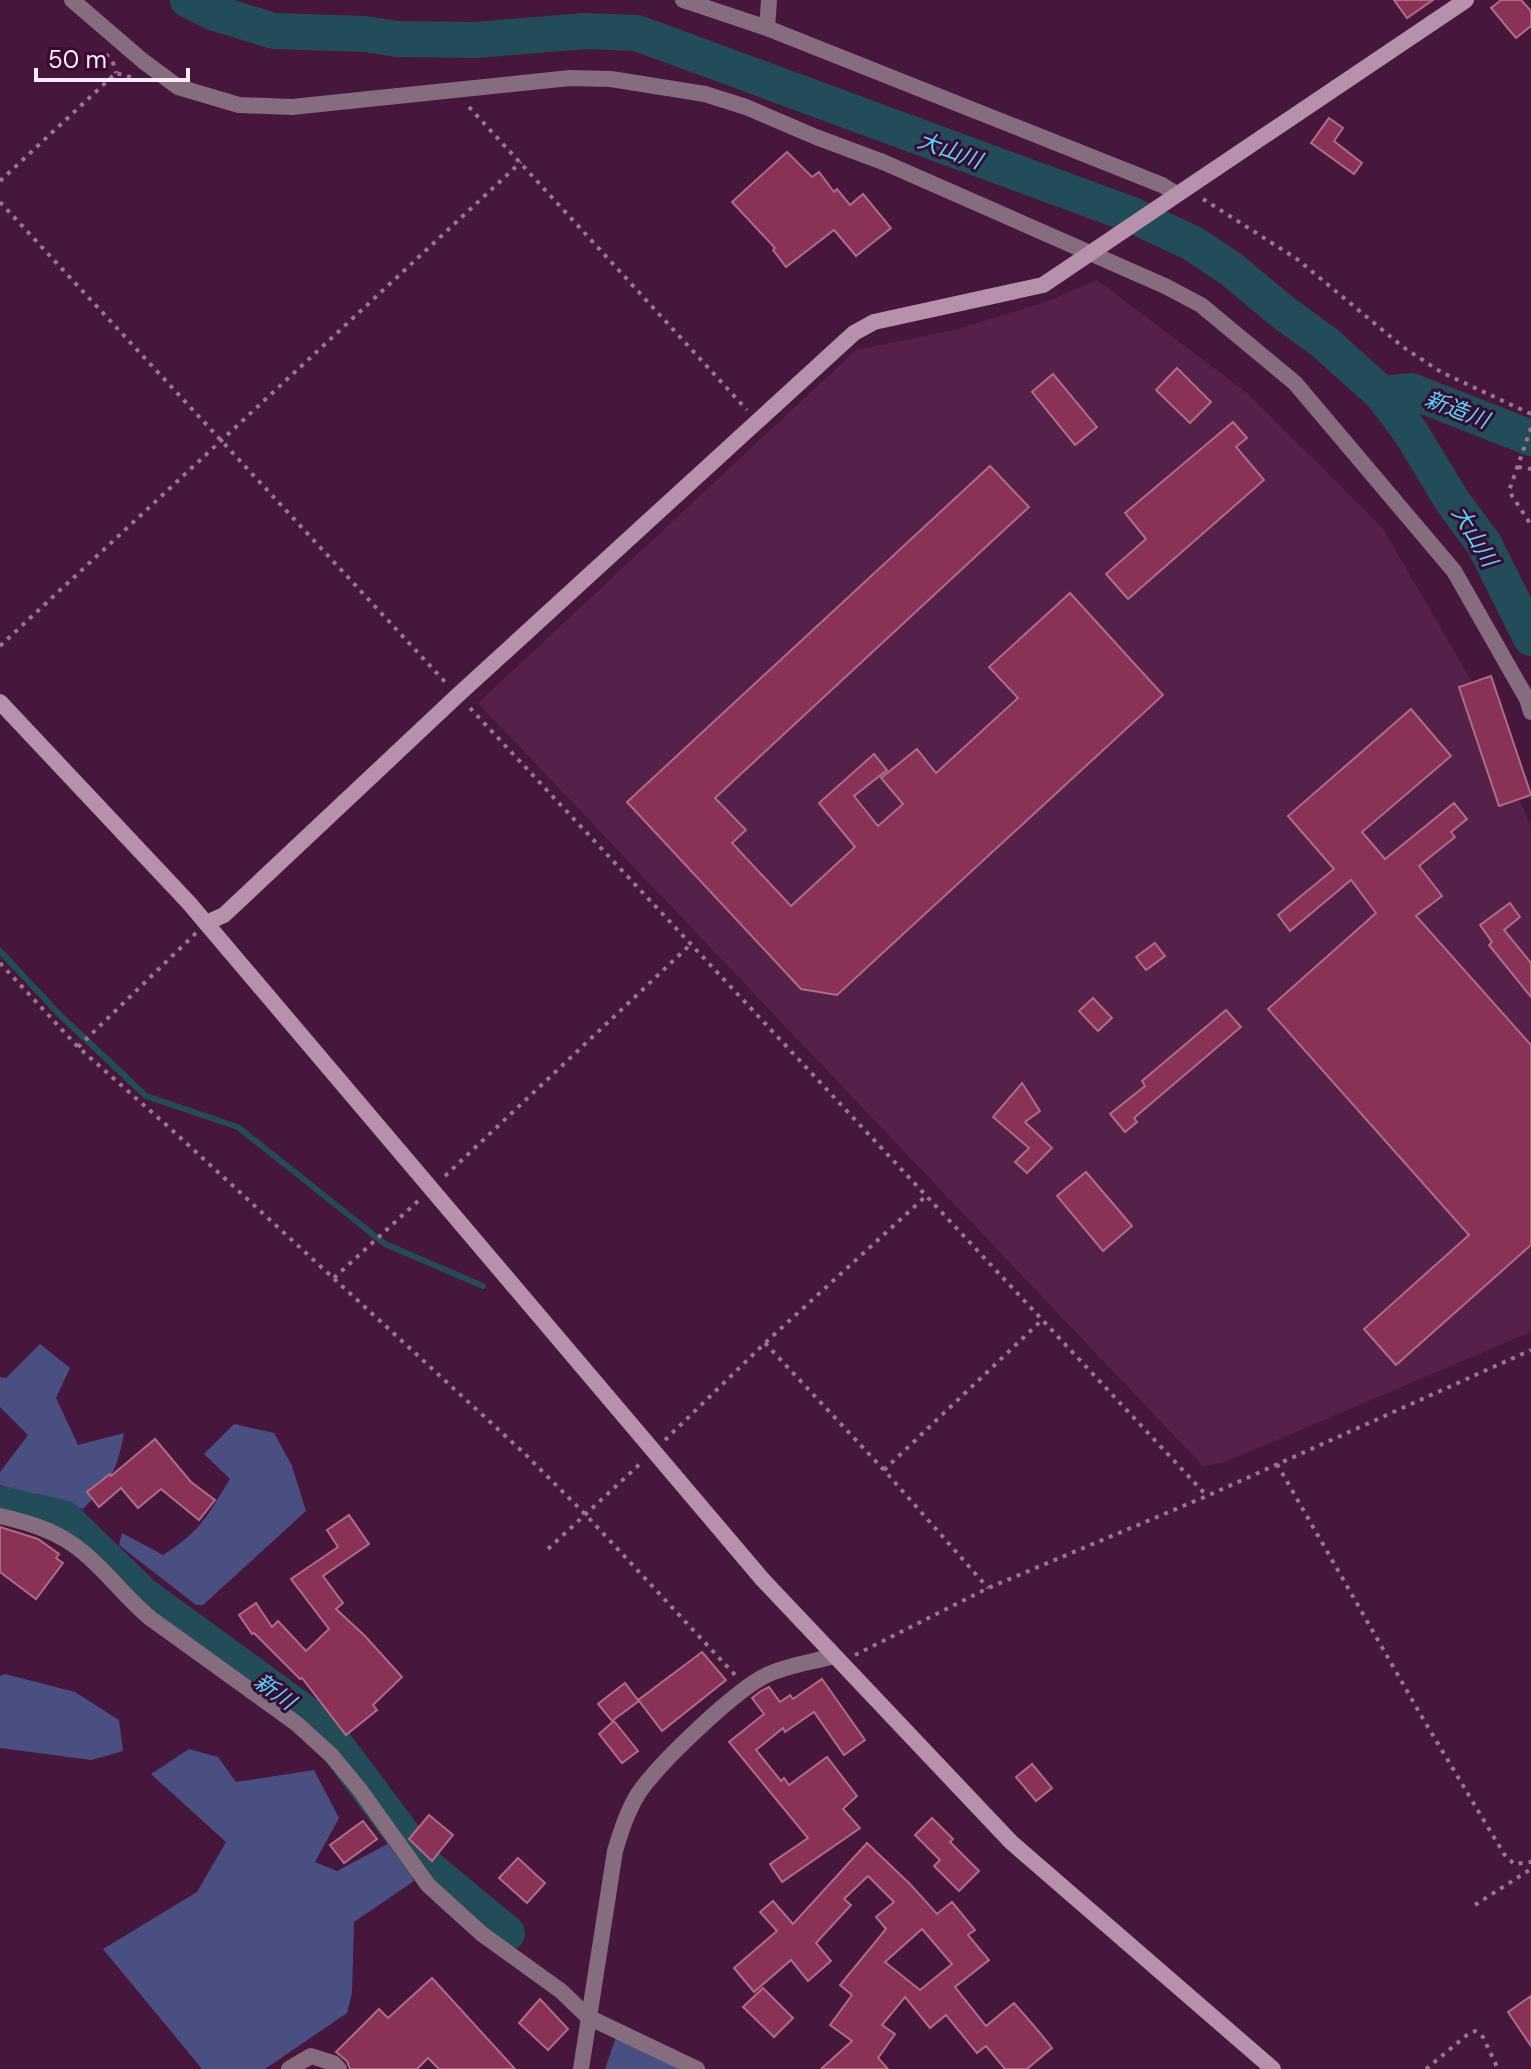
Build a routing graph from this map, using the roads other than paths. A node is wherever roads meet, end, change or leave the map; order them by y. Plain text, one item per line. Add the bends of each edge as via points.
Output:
1 (72, 0) edge
2 (683, 0) edge
3 (769, 0) edge
4 (1466, 0) edge
5 (767, 28) junction
6 (1182, 192) junction
7 (1093, 254) junction
8 (0, 702) edge
9 (1531, 712) edge
10 (206, 923) junction
11 (0, 1516) edge
12 (834, 1656) junction
13 (588, 2017) junction
14 (289, 2069) edge
15 (339, 2069) edge
16 (581, 2069) edge
17 (697, 2069) edge
18 (1273, 2069) edge

1 - 7 street via 178,87 239,105 292,107 570,78 705,94 883,162
2 - 5 street
3 - 5 street
4 - 6 street
5 - 6 street
6 - 7 street
7 - 9 street via 1201,305 1295,383 1454,571
7 - 10 street via 1043,285 874,322 854,333 224,915
8 - 10 street
10 - 12 street via 763,1580
11 - 13 street via 31,1523 83,1552 150,1618 297,1724 360,1790 428,1885
12 - 13 street via 770,1673 745,1687 653,1774 625,1817 615,1851
12 - 18 street via 1011,1842
13 - 16 street
13 - 17 street
14 - 15 street via 311,2056

